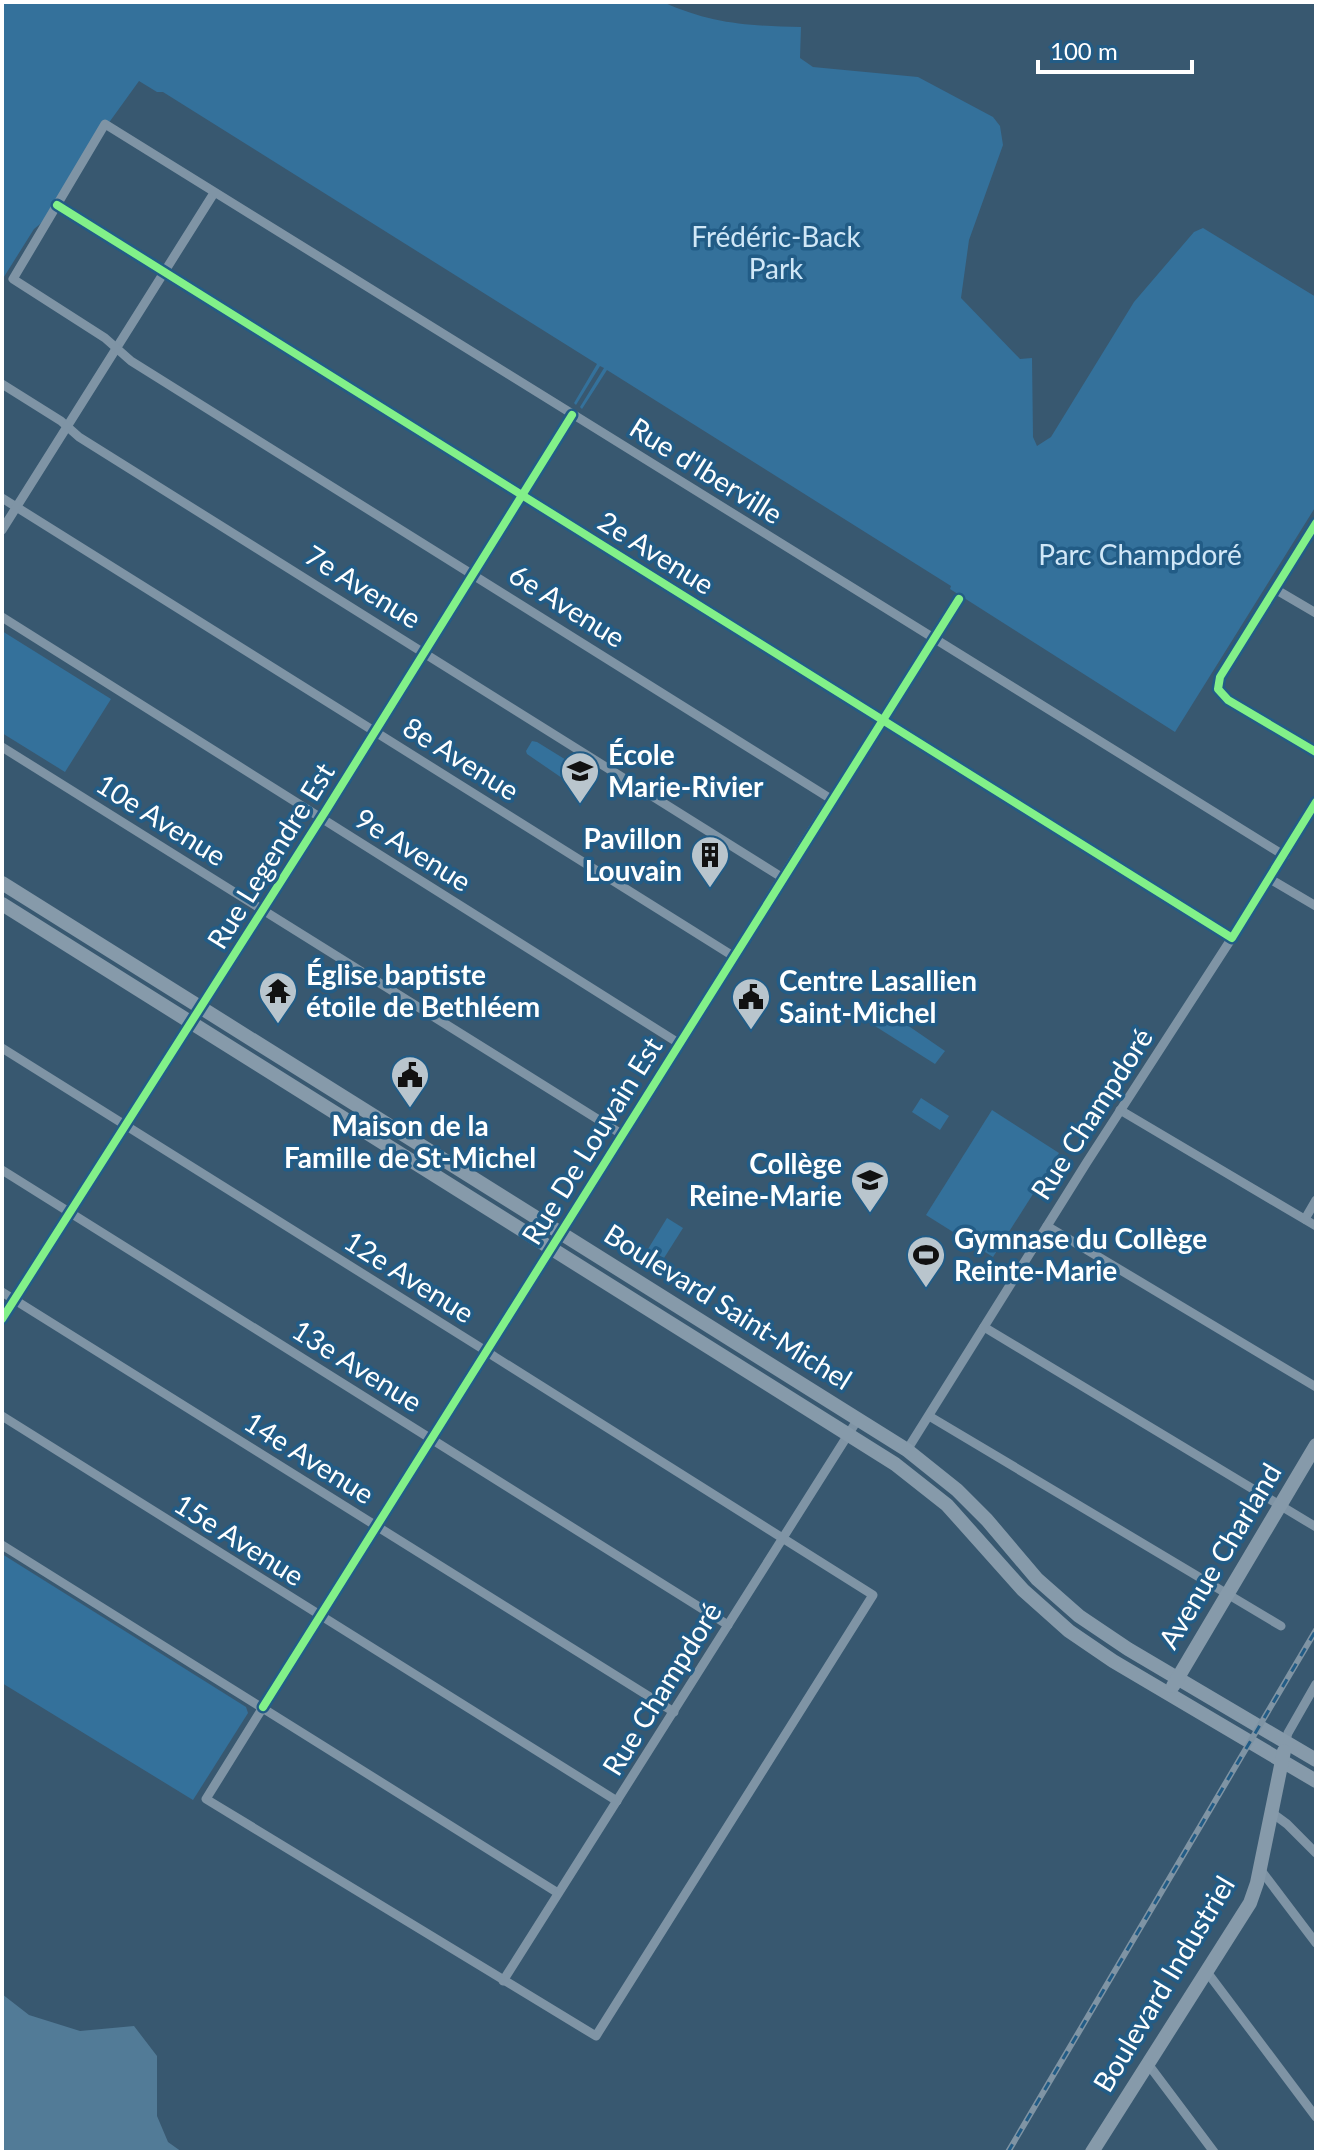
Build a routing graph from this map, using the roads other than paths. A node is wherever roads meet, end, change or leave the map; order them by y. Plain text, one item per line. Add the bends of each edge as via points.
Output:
1 (214, 193) junction
2 (57, 205) junction
3 (163, 273) junction
4 (116, 348) junction
5 (2, 384) edge
6 (572, 415) junction
7 (67, 426) junction
8 (523, 496) junction
9 (2, 498) edge
10 (16, 507) junction
11 (1316, 523) edge
12 (2, 530) edge
13 (475, 574) junction
14 (1275, 589) junction
15 (959, 599) dead end
16 (1316, 613) edge
17 (2, 617) edge
18 (935, 638) junction
19 (426, 652) junction
20 (882, 720) junction
21 (376, 731) junction
22 (2, 747) edge
23 (1316, 752) edge
24 (831, 799) junction
25 (1316, 802) edge
26 (321, 818) junction
27 (1285, 856) junction
28 (783, 878) junction
29 (1270, 879) junction
30 (2, 883) edge
31 (2, 904) edge
32 (1316, 906) edge
33 (263, 910) junction
34 (1232, 938) junction
35 (733, 956) junction
36 (200, 1008) junction
37 (190, 1023) junction
38 (680, 1044) junction
39 (2, 1048) edge
40 (1120, 1110) junction
41 (126, 1125) junction
42 (623, 1135) junction
43 (2, 1170) edge
44 (1316, 1200) edge
45 (71, 1212) junction
46 (1305, 1219) junction
47 (1047, 1226) junction
48 (1316, 1226) edge
49 (561, 1233) junction
50 (551, 1248) junction
51 (2, 1292) edge
52 (14, 1299) junction
53 (2, 1319) edge
54 (984, 1327) junction
55 (486, 1351) junction
56 (1316, 1387) edge
57 (2, 1416) edge
58 (929, 1416) junction
59 (858, 1419) junction
60 (849, 1434) junction
61 (431, 1439) junction
62 (1316, 1445) edge
63 (907, 1450) junction
64 (1280, 1505) junction
65 (377, 1527) junction
66 (1316, 1527) edge
67 (785, 1538) junction
68 (2, 1545) edge
69 (1228, 1594) junction
70 (320, 1617) junction
71 (728, 1625) junction
72 (1281, 1626) dead end
73 (1178, 1679) junction
74 (1316, 1684) edge
75 (1169, 1693) junction
76 (263, 1707) junction
77 (674, 1712) junction
78 (1285, 1743) junction
79 (1282, 1760) junction
80 (1316, 1760) edge
81 (1316, 1781) edge
82 (617, 1801) junction
83 (1272, 1813) junction
84 (1316, 1853) edge
85 (1260, 1869) junction
86 (558, 1893) junction
87 (1316, 1943) edge
88 (1207, 1972) junction
89 (503, 1981) junction
90 (1148, 2064) junction
91 (1316, 2117) edge
92 (1092, 2152) edge
93 (1214, 2152) edge

1 - 2 street, Rue d'Iberville via 105,124
1 - 3 street
1 - 6 street, Rue d'Iberville
2 - 3 street, 2e Avenue
2 - 4 street, 6e Avenue via 13,279
3 - 4 street
3 - 8 street, 2e Avenue
4 - 7 street
4 - 13 street, 6e Avenue
5 - 7 street, 7e Avenue
6 - 8 street, Rue Legendre Est
6 - 18 street, Rue d'Iberville
7 - 10 street
7 - 19 street, 7e Avenue
8 - 13 street, Rue Legendre Est
8 - 20 street, 2e Avenue
9 - 10 street, 8e Avenue
10 - 12 street
10 - 21 street, 8e Avenue
11 - 14 street
13 - 19 street, Rue Legendre Est
13 - 24 street, 6e Avenue
14 - 16 street
14 - 23 street via 1220,677 1218,689
15 - 18 street, Rue De Louvain Est
17 - 26 street, 9e Avenue
18 - 20 street, Rue De Louvain Est
18 - 27 street, Rue d'Iberville
19 - 21 street, Rue Legendre Est
19 - 28 street, 7e Avenue
20 - 24 street, Rue De Louvain Est
20 - 34 street, 2e Avenue
21 - 26 street, Rue Legendre Est
21 - 35 street, 8e Avenue
22 - 33 street, 10e Avenue
24 - 28 street, Rue De Louvain Est
25 - 27 street, Rue Champdoré
26 - 33 street, Rue Legendre Est
26 - 38 street, 9e Avenue
27 - 29 street, Rue Champdoré
28 - 35 street, Rue De Louvain Est
29 - 32 street
29 - 34 street, Rue Champdoré
30 - 36 main road, Boulevard Saint-Michel
31 - 37 main road, Boulevard Saint-Michel
33 - 36 street, Rue Legendre Est
33 - 42 street, 10e Avenue
34 - 40 street, Rue Champdoré
35 - 38 street, Rue De Louvain Est
36 - 37 street, Rue Legendre Est
36 - 49 main road, Boulevard Saint-Michel
37 - 41 street, Rue Legendre Est
37 - 50 main road, Boulevard Saint-Michel
38 - 42 street, Rue De Louvain Est
39 - 41 street, 12e Avenue
40 - 46 street
40 - 47 street, Rue Champdoré
41 - 45 street, Rue Legendre Est
41 - 55 street, 12e Avenue
42 - 49 street, Rue De Louvain Est
43 - 45 street, 13e Avenue
44 - 46 street
45 - 52 street, Rue Legendre Est
45 - 61 street, 13e Avenue
46 - 48 street
47 - 54 street, Rue Champdoré
47 - 56 street
49 - 50 street, Rue De Louvain Est
49 - 59 main road, Boulevard Saint-Michel
50 - 55 street, Rue De Louvain Est
50 - 60 main road, Boulevard Saint-Michel
51 - 52 street, 14e Avenue
52 - 53 street, Rue Legendre Est
52 - 65 street, 14e Avenue
54 - 58 street, Rue Champdoré
54 - 64 street
55 - 61 street, Rue De Louvain Est
55 - 67 street, 12e Avenue
57 - 70 street, 15e Avenue
58 - 63 street, Rue Champdoré
58 - 69 street
59 - 60 street, Rue Champdoré
59 - 63 main road, Boulevard Saint-Michel
60 - 67 street, Rue Champdoré
60 - 75 main road, Boulevard Saint-Michel via 939,1498 1061,1625
61 - 65 street, Rue De Louvain Est
61 - 71 street, 13e Avenue
62 - 64 main road, Avenue Charland
63 - 73 main road, Boulevard Saint-Michel via 973,1506 1062,1602
64 - 66 street
64 - 69 main road, Avenue Charland
65 - 70 street, Rue De Louvain Est
65 - 77 street, 14e Avenue
67 - 71 street, Rue Champdoré
67 - 89 street, 12e Avenue via 873,1595 596,2036
68 - 76 street
69 - 72 street
69 - 73 main road, Avenue Charland
70 - 76 street, Rue De Louvain Est
70 - 82 street, 15e Avenue
71 - 77 street, Rue Champdoré
73 - 75 main road, Avenue Charland
73 - 78 main road, Boulevard Saint-Michel
74 - 78 street
75 - 79 main road, Boulevard Saint-Michel
76 - 86 street
76 - 89 street, Rue De Louvain Est via 206,1799
77 - 82 street, Rue Champdoré
78 - 79 main road, Boulevard Industriel
78 - 80 main road, Boulevard Saint-Michel
79 - 81 main road, Boulevard Saint-Michel
79 - 83 main road, Boulevard Industriel
82 - 86 street, Rue Champdoré
83 - 84 street
83 - 85 main road, Boulevard Industriel
85 - 87 street
85 - 88 main road, Boulevard Industriel via 1250,1903
86 - 89 street, Rue Champdoré
88 - 90 main road, Boulevard Industriel
88 - 91 street
90 - 92 main road, Boulevard Industriel
90 - 93 street

